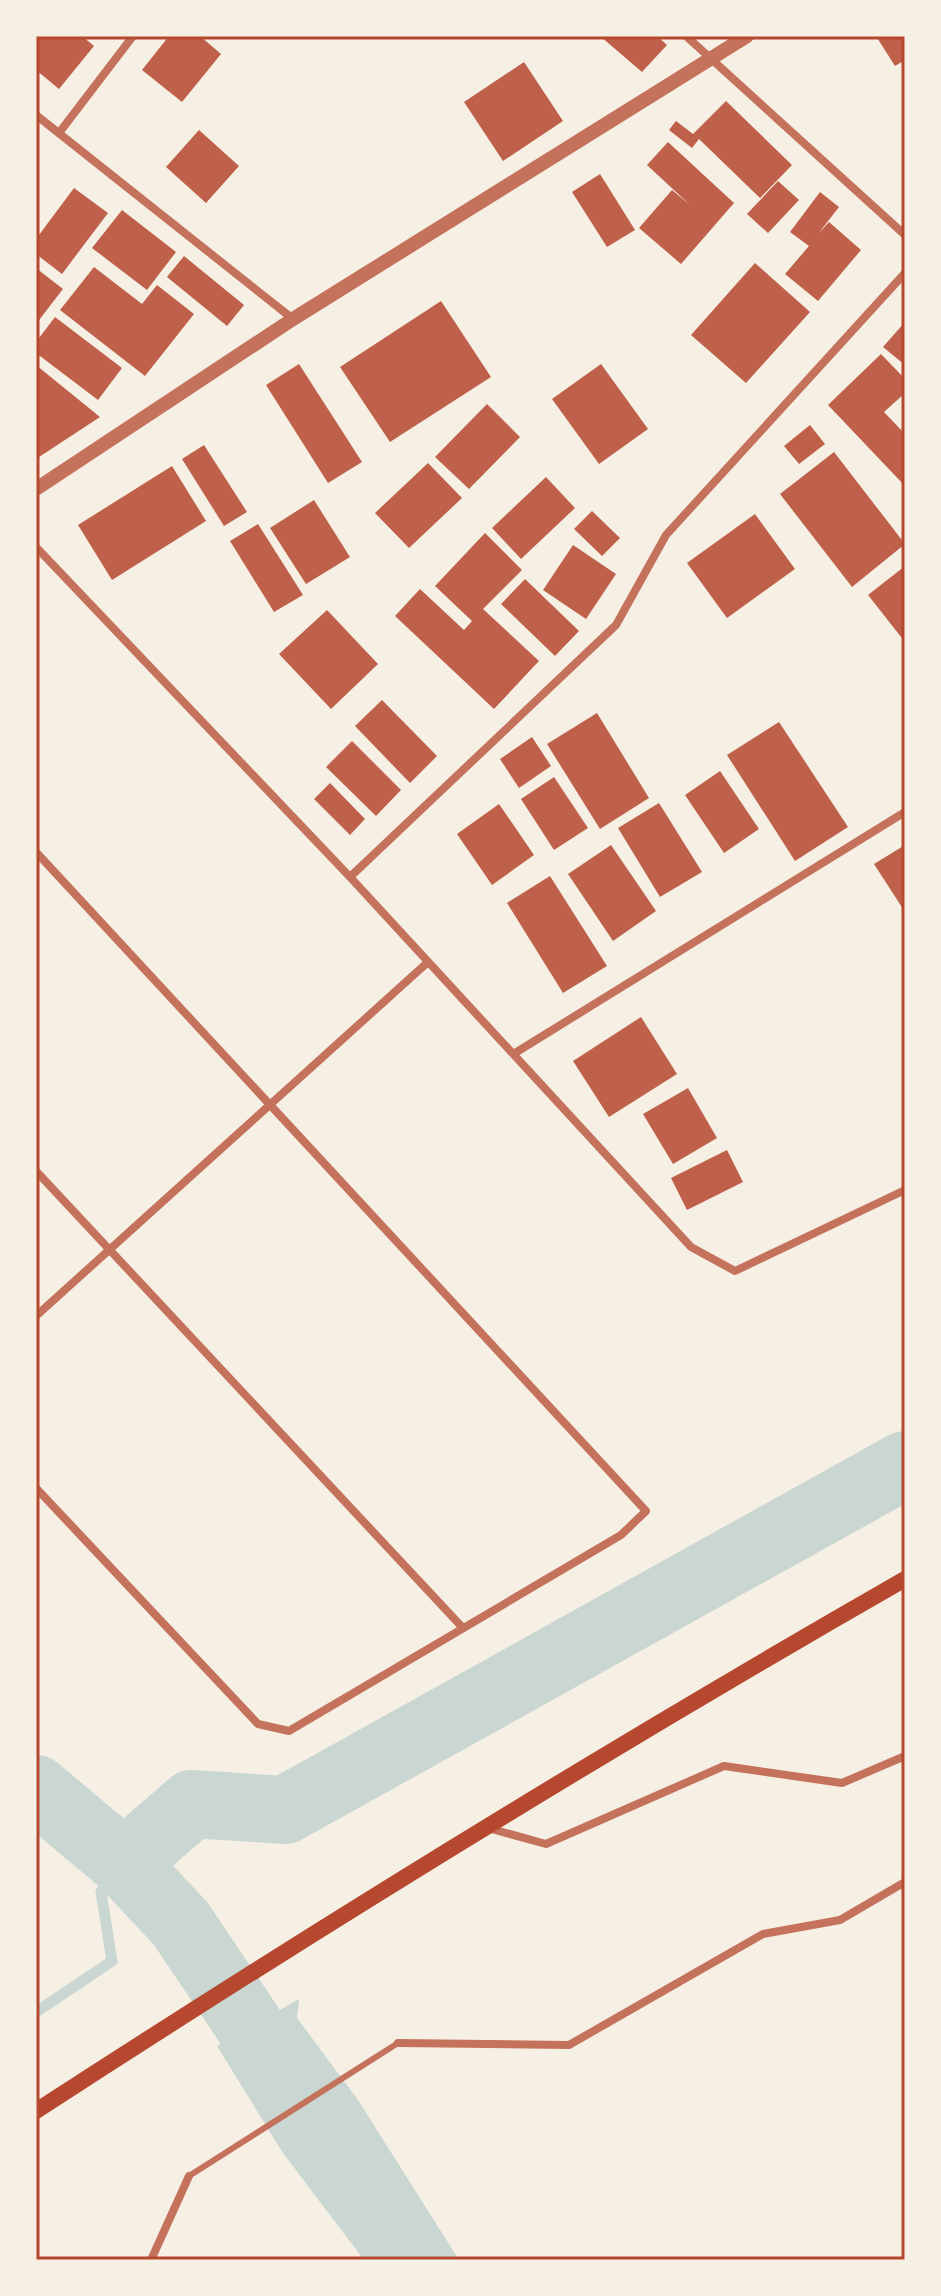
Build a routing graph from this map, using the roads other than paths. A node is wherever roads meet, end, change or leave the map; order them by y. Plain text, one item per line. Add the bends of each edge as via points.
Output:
1 (133, 36) edge
2 (686, 36) edge
3 (747, 36) edge
4 (710, 58) junction
5 (36, 115) edge
6 (59, 133) junction
7 (905, 235) edge
8 (905, 273) edge
9 (293, 319) junction
10 (36, 489) edge
11 (36, 547) edge
12 (905, 812) edge
13 (36, 852) edge
14 (350, 877) junction
15 (428, 962) junction
16 (515, 1053) junction
17 (269, 1107) junction
18 (36, 1171) edge
19 (905, 1190) edge
20 (110, 1249) junction
21 (36, 1316) edge
22 (36, 1488) edge
23 (905, 1579) edge
24 (462, 1627) junction
25 (905, 1756) edge
26 (484, 1827) junction
27 (905, 1882) edge
28 (398, 2043) joint
29 (36, 2111) edge
30 (189, 2176) joint
31 (151, 2260) edge

1 - 6 street
2 - 4 street
3 - 4 street
4 - 7 street
4 - 9 street
5 - 6 street
6 - 9 street
8 - 14 street via 666,535 616,625
9 - 10 street
11 - 14 street
12 - 16 street
13 - 17 street
14 - 15 street
15 - 16 street
15 - 17 street
16 - 19 street via 691,1247 735,1271
17 - 20 street
17 - 24 street via 646,1511 621,1535
18 - 20 street
20 - 21 street
20 - 24 street
22 - 24 street via 258,1724 289,1731
23 - 26 main road
25 - 26 street via 842,1783 724,1766 546,1844
26 - 29 main road
27 - 28 street via 840,1920 763,1934 569,2045
28 - 30 lane
30 - 31 street

